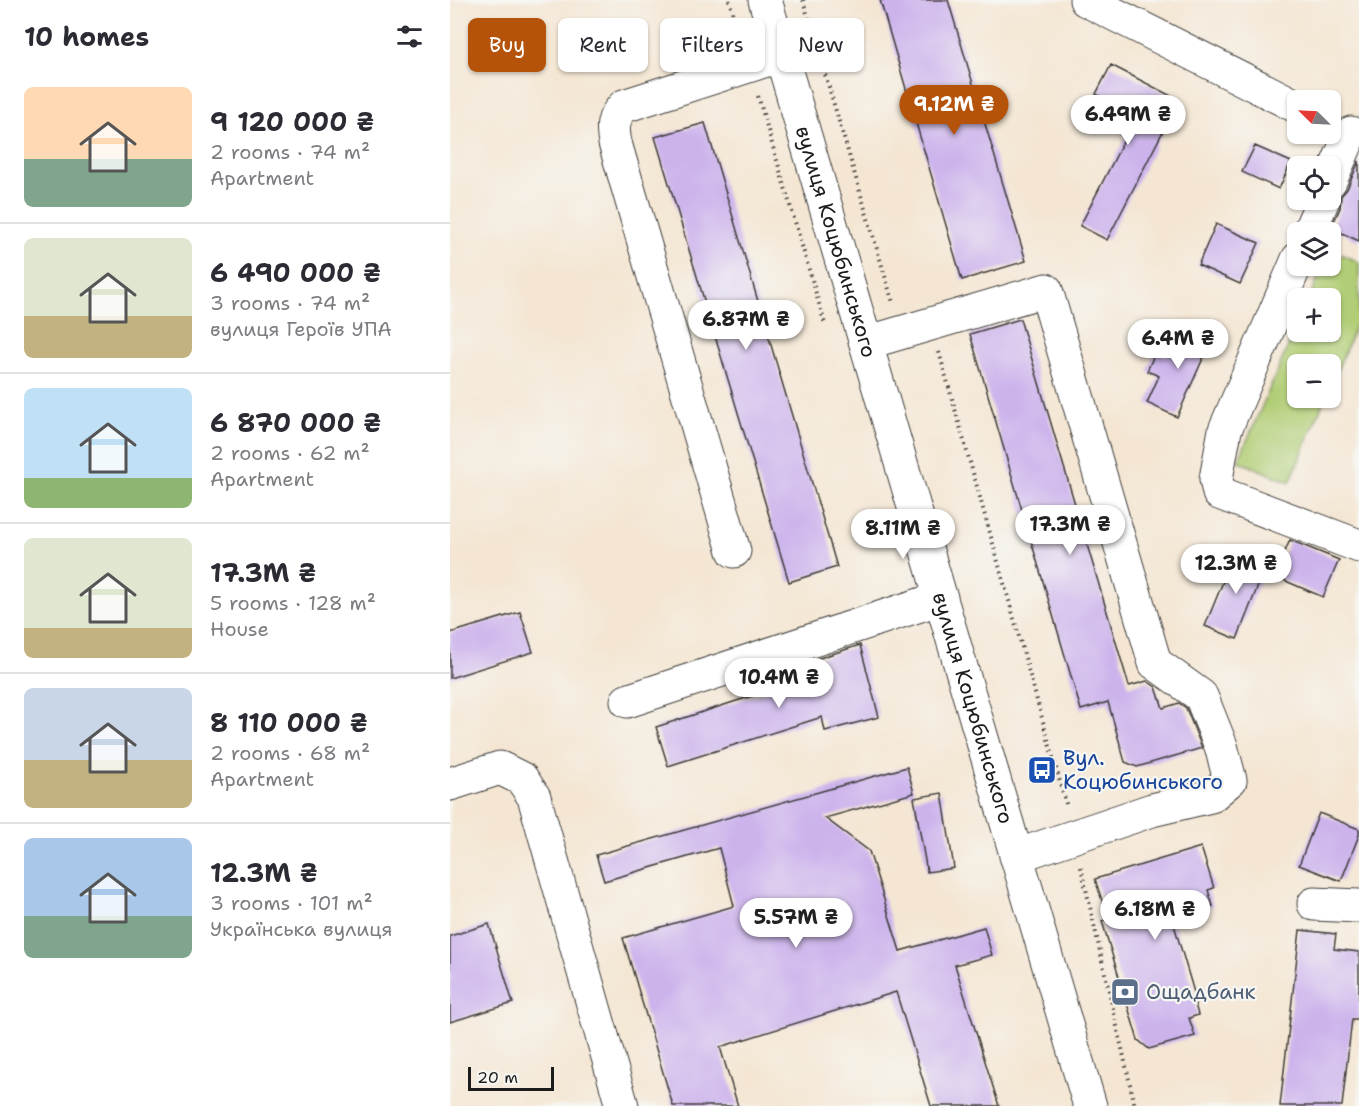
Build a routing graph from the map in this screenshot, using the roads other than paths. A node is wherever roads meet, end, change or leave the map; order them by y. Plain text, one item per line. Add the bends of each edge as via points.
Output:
1 (765, 0) edge
2 (1086, 0) edge
3 (777, 39) edge
4 (777, 57) edge
5 (787, 72) edge
6 (1287, 100) edge
7 (1347, 131) edge
8 (1338, 156) edge
9 (1291, 276) edge
10 (866, 343) junction
11 (1359, 546) edge
12 (734, 551) dead end
13 (941, 598) junction
14 (627, 701) dead end
15 (450, 784) edge
16 (1016, 856) junction
17 (1314, 904) dead end
18 (1359, 906) edge
19 (622, 1106) edge
20 (1090, 1106) edge

1 - 3 street, вулиця Коцюбинського
2 - 6 street
4 - 12 street via 624,106 612,127
5 - 10 street, вулиця Коцюбинського
7 - 8 street
9 - 11 street via 1225,430 1216,478 1219,493
10 - 13 street, вулиця Коцюбинського
10 - 16 street via 1046,290 1155,663 1201,696 1221,746 1230,780 1211,796 1152,810
13 - 14 street
13 - 16 street, вулиця Коцюбинського
15 - 19 street via 500,768 522,778 534,797
16 - 20 street, вулиця Коцюбинського
17 - 18 street

